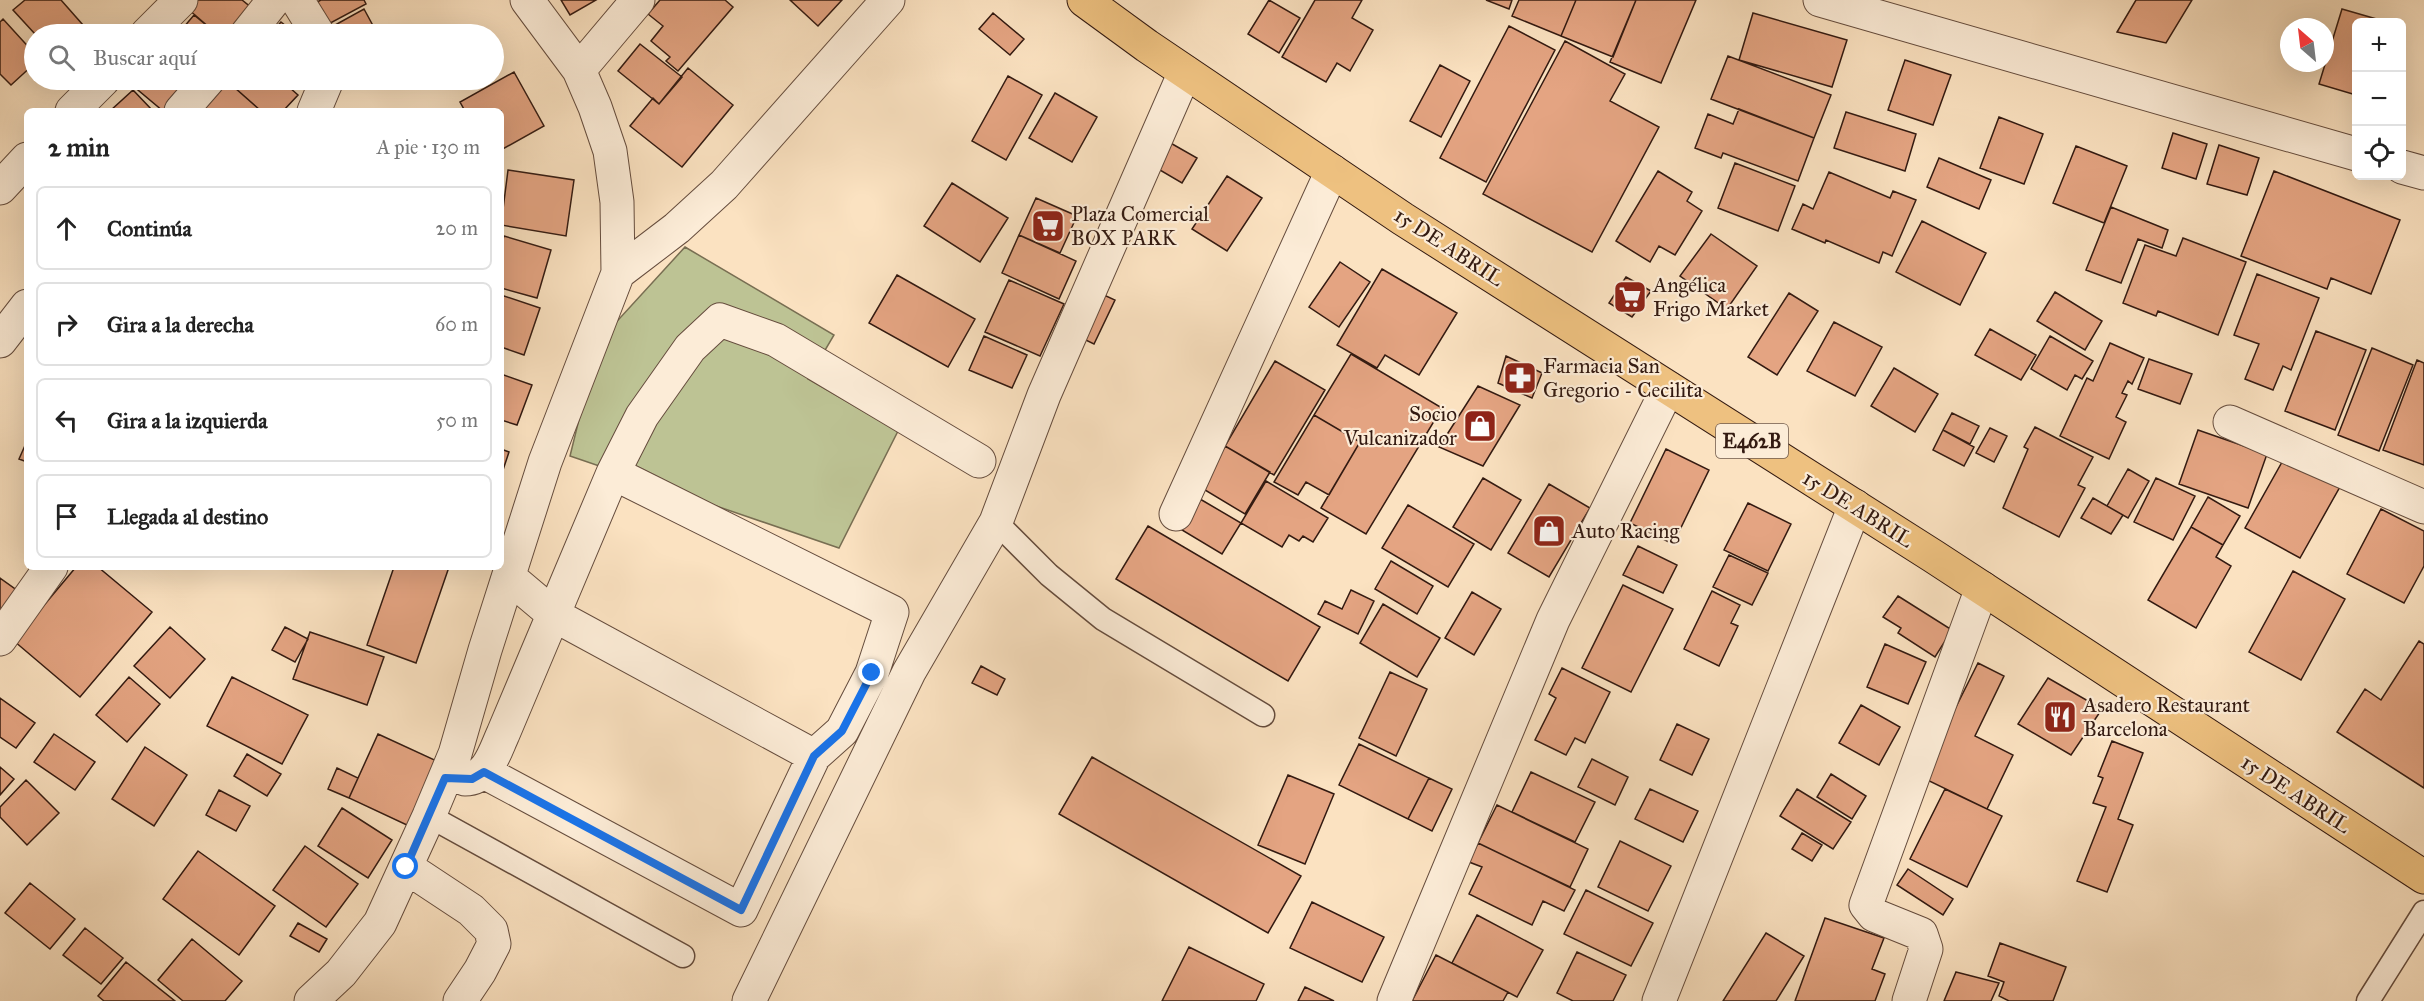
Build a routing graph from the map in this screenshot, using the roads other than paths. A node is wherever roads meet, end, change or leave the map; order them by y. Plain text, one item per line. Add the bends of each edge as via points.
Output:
1 (181, 0) edge
2 (274, 0) edge
3 (297, 0) edge
4 (527, 0) edge
5 (638, 0) edge
6 (888, 0) edge
7 (1084, 0) edge
8 (1820, 0) edge
9 (157, 24) edge
10 (255, 24) edge
11 (312, 24) edge
12 (579, 70) junction
13 (1185, 72) junction
14 (93, 90) edge
15 (199, 90) edge
16 (323, 90) edge
17 (75, 108) edge
18 (184, 108) edge
19 (316, 108) edge
20 (2352, 153) edge
21 (24, 162) edge
22 (2406, 167) edge
23 (1332, 171) junction
24 (2424, 173) edge
25 (0, 188) edge
26 (618, 273) junction
27 (24, 310) edge
28 (0, 341) edge
29 (1668, 388) junction
30 (2230, 422) dead end
31 (980, 461) dead end
32 (614, 473) junction
33 (1855, 506) junction
34 (2424, 507) edge
35 (1176, 514) dead end
36 (996, 522) junction
37 (49, 570) edge
38 (509, 577) junction
39 (1982, 588) junction
40 (554, 615) junction
41 (0, 639) edge
42 (1263, 715) dead end
43 (814, 756) junction
44 (484, 772) junction
45 (445, 778) junction
46 (429, 816) junction
47 (406, 867) junction
48 (2424, 877) edge
49 (2424, 912) edge
50 (683, 956) dead end
51 (313, 1000) edge
52 (460, 1001) edge
53 (749, 1001) edge
54 (1394, 1001) edge
55 (1659, 1001) edge
56 (1909, 1001) edge
57 (2368, 1001) edge

1 - 9 street
2 - 10 street
3 - 11 street
4 - 12 street
5 - 12 street
6 - 26 street via 724,185 677,228
7 - 13 main road, 15 DE ABRIL / E462B
8 - 20 street
12 - 26 street via 610,151 617,202
13 - 23 main road, 15 DE ABRIL / E462B
13 - 36 street via 1044,395
14 - 17 street
15 - 18 street
16 - 19 street
21 - 25 street
22 - 24 street
23 - 29 main road, 15 DE ABRIL / E462B
23 - 35 street
26 - 38 street via 546,462
27 - 28 street
29 - 33 main road, 15 DE ABRIL / E462B
29 - 54 street via 1553,620
30 - 34 street
31 - 32 street via 776,340 720,320 690,348 642,416
32 - 40 street
32 - 43 street via 892,612 872,673 842,731
33 - 39 main road, 15 DE ABRIL / E462B
33 - 55 street
36 - 42 lane via 1049,575 1103,619
36 - 53 street via 909,672
37 - 41 street
38 - 40 street
38 - 45 street
39 - 48 main road, 15 DE ABRIL / E462B
39 - 56 street via 1866,905 1874,915 1921,934 1926,949
40 - 43 street
40 - 44 street
43 - 44 street via 741,910
44 - 45 street via 472,779
45 - 46 street
46 - 47 street
46 - 50 lane
47 - 51 street via 380,923 341,973
47 - 52 street via 471,910 491,930 494,944
49 - 57 lane

